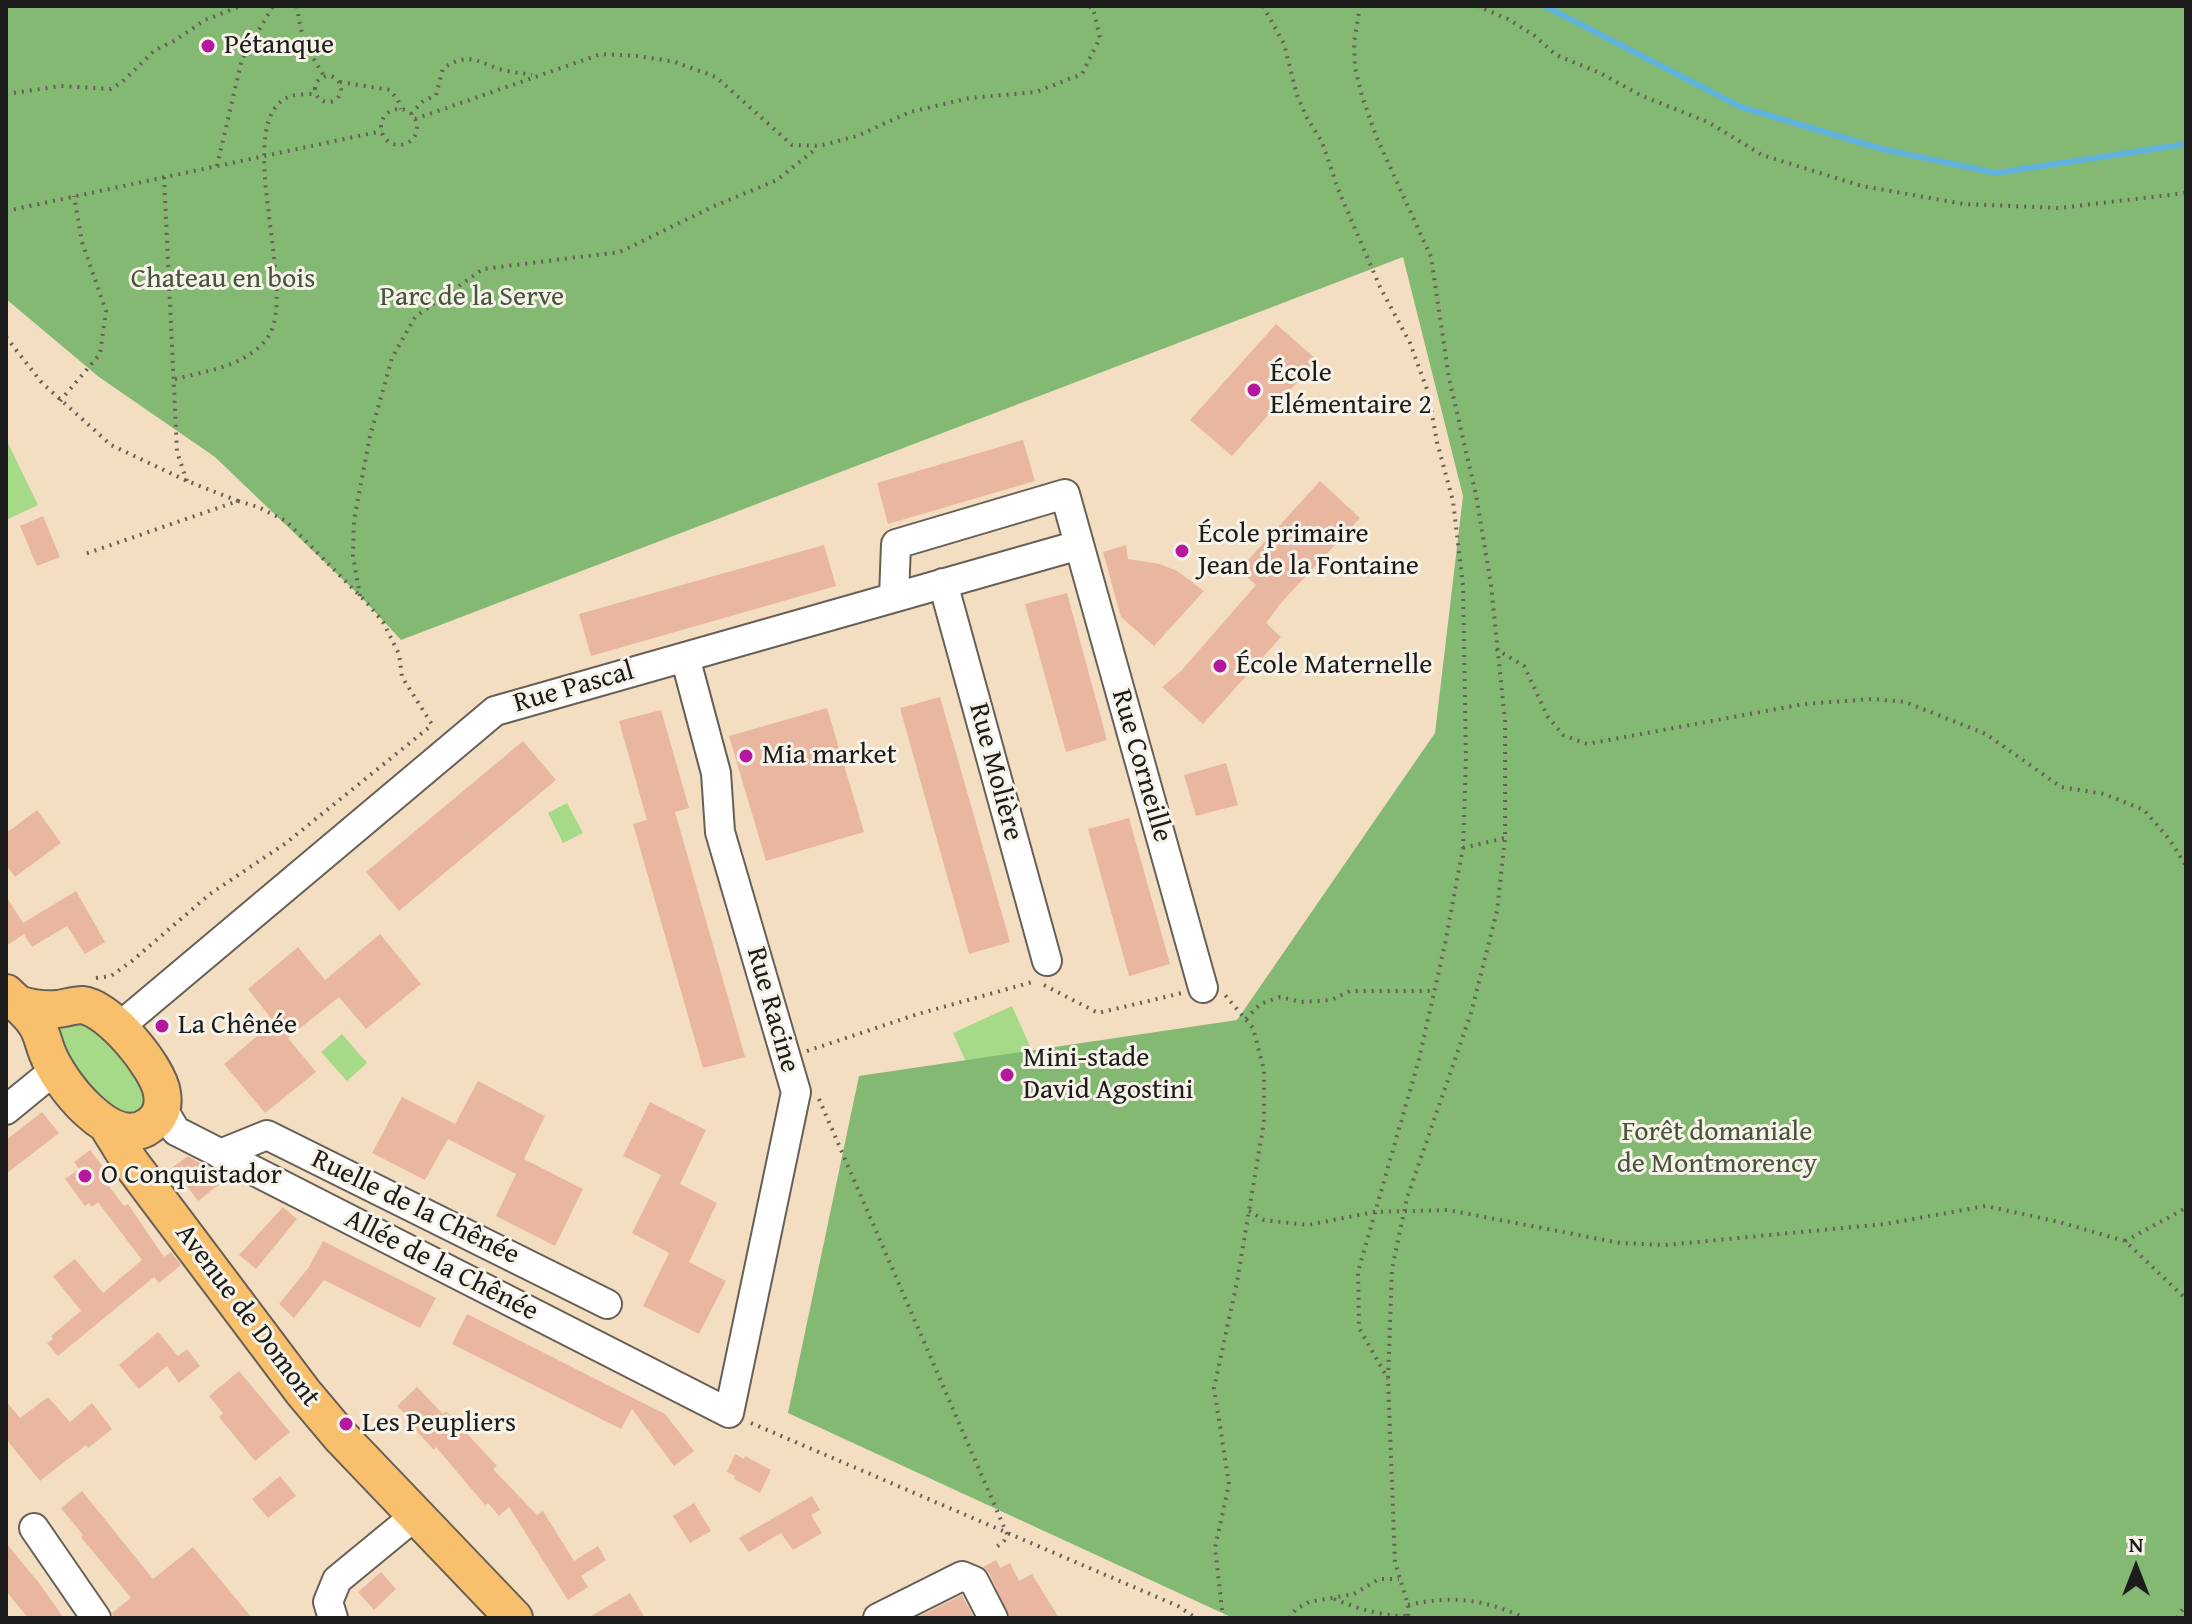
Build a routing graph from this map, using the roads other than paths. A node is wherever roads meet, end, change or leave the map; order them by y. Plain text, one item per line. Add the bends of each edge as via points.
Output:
1 (1079, 545) junction
2 (943, 583) junction
3 (894, 597) junction
4 (685, 657) junction
5 (1047, 961) dead end
6 (1203, 988) road end
7 (14, 999) edge
8 (62, 1009) junction
9 (119, 1027) junction
10 (50, 1054) junction
11 (6, 1110) edge
12 (159, 1123) junction
13 (107, 1125) junction
14 (220, 1154) junction
15 (149, 1185) junction
16 (607, 1304) dead end
17 (729, 1413) joint
18 (416, 1515) junction
19 (34, 1528) dead end
20 (96, 1618) edge
21 (333, 1618) edge
22 (514, 1618) edge
23 (878, 1618) edge
24 (993, 1618) edge

1 - 2 street, Rue Pascal
1 - 3 street, Rue Corneille via 1065,494 896,544
1 - 6 street, Rue Corneille
2 - 3 street, Rue Pascal
2 - 5 street, Rue Molière
3 - 4 street, Rue Pascal
4 - 9 street, Rue Pascal via 495,711
4 - 17 street, Rue Racine via 716,773 720,832 796,1092
7 - 8 main road via 37,1009
7 - 10 main road, Avenue de Domont
8 - 9 main road via 93,1008
8 - 10 main road via 47,1023
9 - 12 main road via 155,1074 162,1094
10 - 11 street
10 - 13 main road, Avenue de Domont via 91,1114
12 - 13 main road via 127,1132
12 - 14 street, Allée de la Chênée
12 - 15 main road via 142,1152
13 - 15 main road, Avenue de Domont
14 - 16 street, Ruelle de la Chênée via 267,1135
14 - 17 street, Allée de la Chênée
15 - 18 main road, Avenue de Domont via 303,1392
18 - 21 street via 337,1580 328,1602
18 - 22 main road, Avenue de Domont
19 - 20 street
23 - 24 street via 962,1576 974,1581

